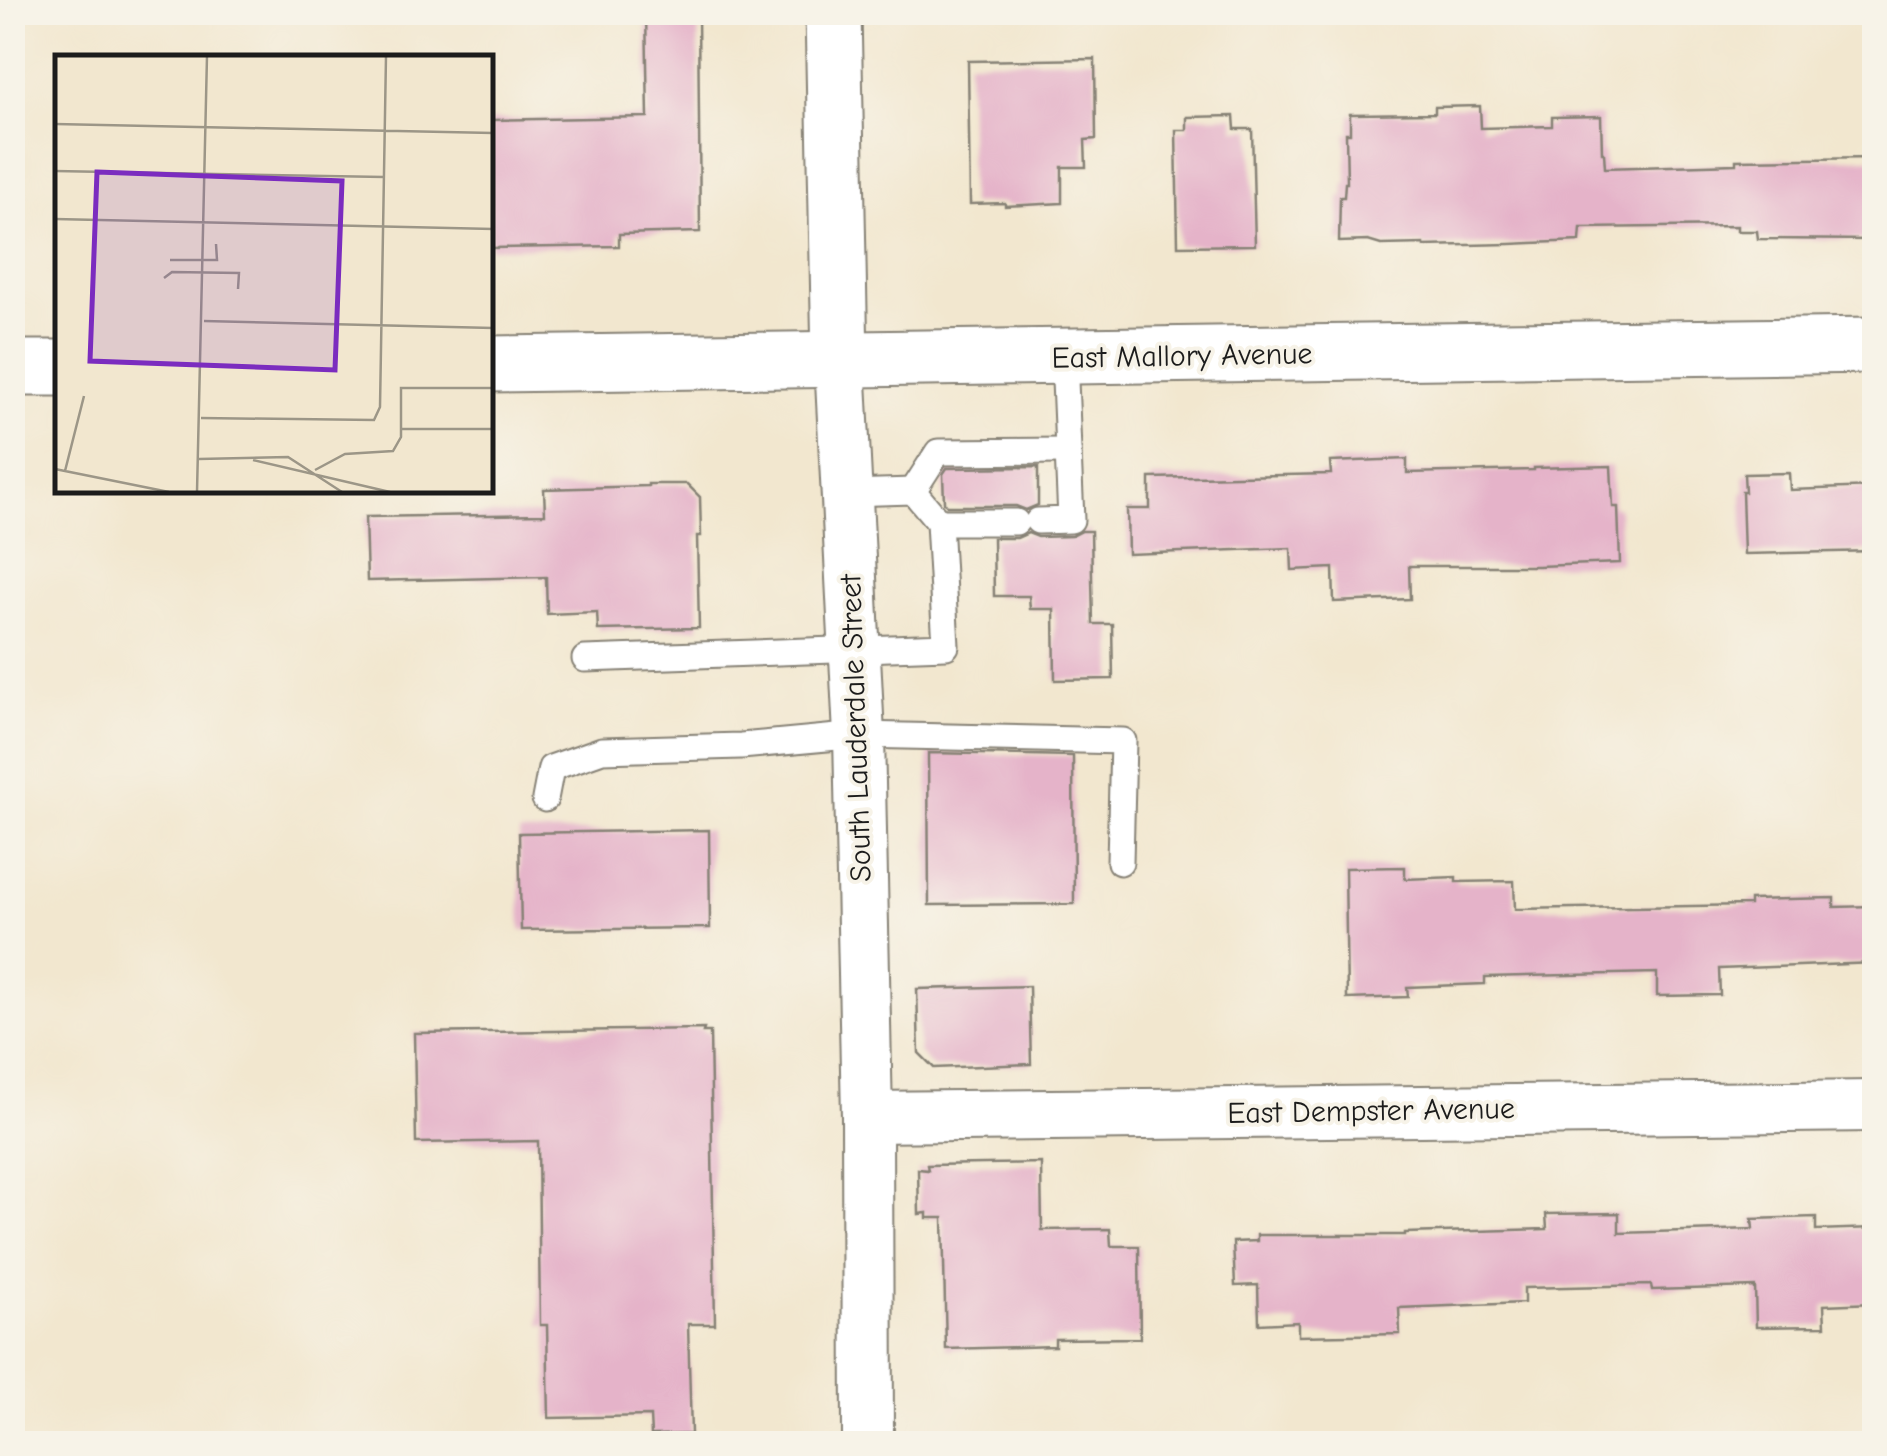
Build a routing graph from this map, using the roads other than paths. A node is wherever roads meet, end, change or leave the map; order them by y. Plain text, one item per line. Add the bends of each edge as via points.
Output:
1 (833, 12) edge
2 (1874, 345) edge
3 (1064, 358) junction
4 (840, 361) junction
5 (492, 364) edge
6 (12, 368) edge
7 (55, 368) edge
8 (1068, 451) junction
9 (913, 492) junction
10 (847, 493) junction
11 (939, 522) junction
12 (854, 648) junction
13 (586, 658) dead end
14 (860, 735) junction
15 (546, 799) dead end
16 (1120, 862) dead end
17 (1874, 1106) edge
18 (867, 1116) junction
19 (868, 1444) edge

1 - 4 main road, South Lauderdale Street
2 - 3 main road, East Mallory Avenue
3 - 4 main road, East Mallory Avenue
3 - 8 lane
4 - 5 main road, East Mallory Avenue
4 - 10 street, South Lauderdale Street
6 - 7 main road
8 - 9 lane via 938,452
8 - 11 lane via 1071,520
9 - 10 lane
9 - 11 lane
10 - 12 street, South Lauderdale Street
11 - 12 lane via 946,646
12 - 13 lane
12 - 14 street, South Lauderdale Street
14 - 15 lane via 602,750 551,768
14 - 16 lane via 1123,741
14 - 18 street, South Lauderdale Street
17 - 18 street, East Dempster Avenue
18 - 19 street, South Lauderdale Street

